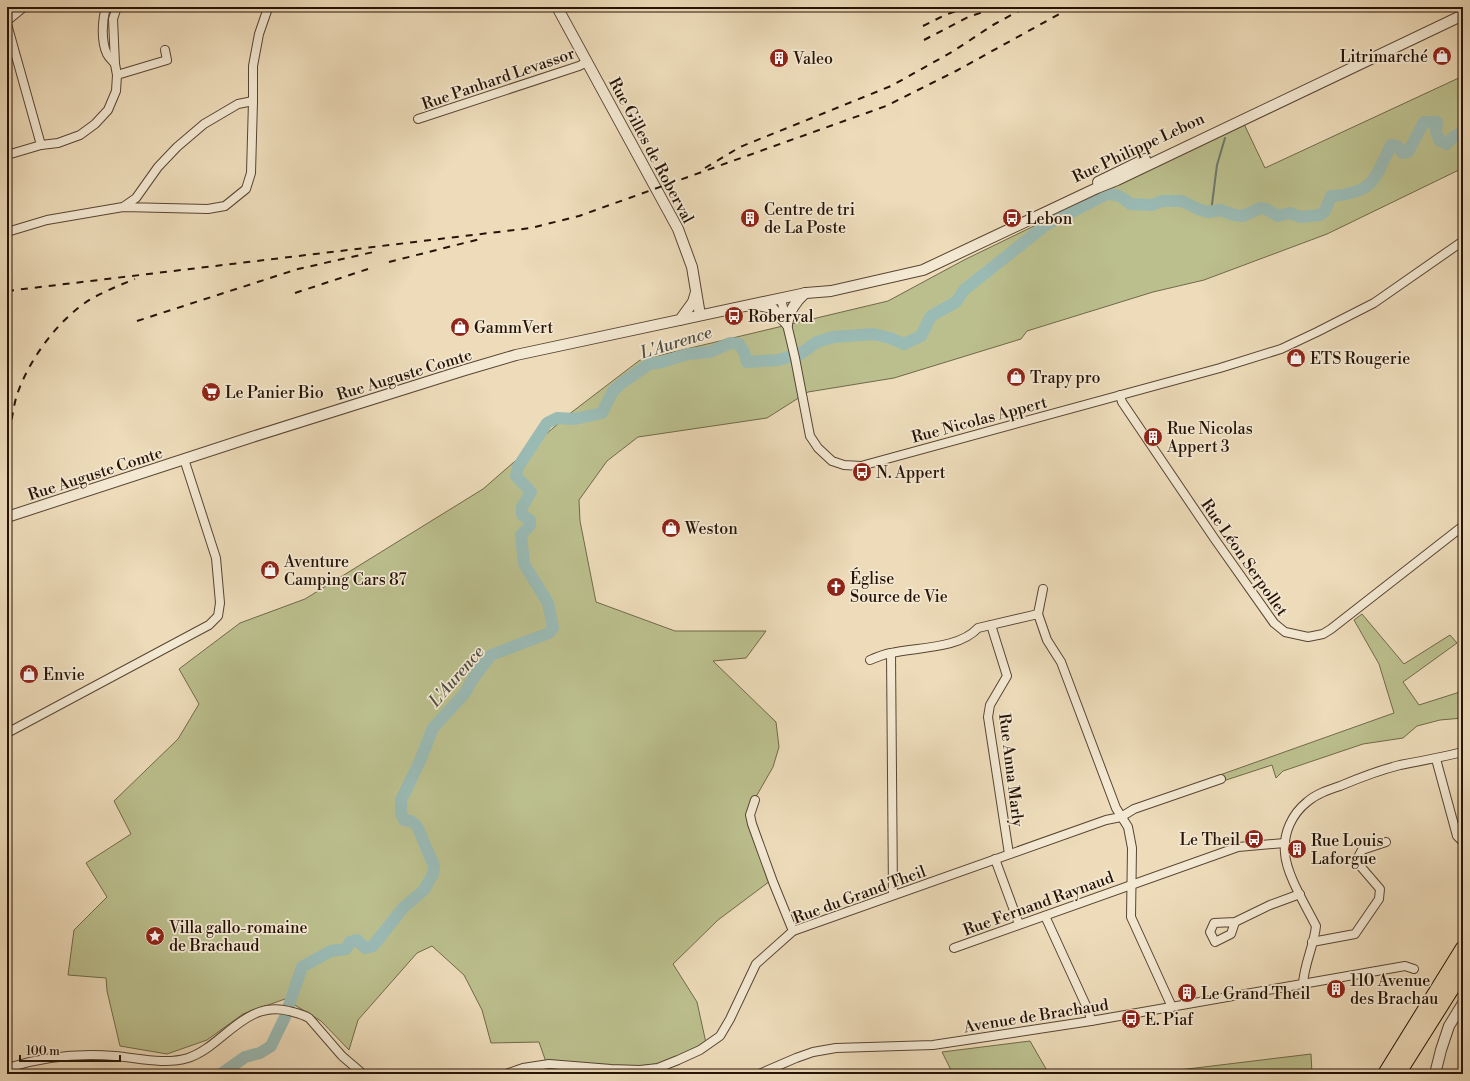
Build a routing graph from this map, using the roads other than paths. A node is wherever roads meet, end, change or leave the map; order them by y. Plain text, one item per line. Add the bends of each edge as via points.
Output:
1 (24, 7) edge
2 (106, 7) edge
3 (117, 7) edge
4 (557, 7) edge
5 (268, 8) edge
6 (1463, 9) edge
7 (1463, 15) edge
8 (7, 21) edge
9 (7, 24) edge
10 (165, 50) dead end
11 (587, 62) junction
12 (115, 64) junction
13 (117, 75) junction
14 (253, 101) junction
15 (418, 119) dead end
16 (41, 145) junction
17 (7, 155) edge
18 (122, 207) junction
19 (7, 232) edge
20 (1463, 241) edge
21 (818, 291) junction
22 (696, 292) junction
23 (806, 292) junction
24 (781, 299) junction
25 (754, 304) junction
26 (723, 310) junction
27 (700, 315) junction
28 (680, 320) junction
29 (787, 324) junction
30 (1120, 395) junction
31 (184, 459) junction
32 (7, 517) edge
33 (1463, 526) edge
34 (1043, 589) dead end
35 (1038, 614) junction
36 (992, 625) junction
37 (891, 653) junction
38 (870, 660) dead end
39 (7, 733) edge
40 (1463, 752) edge
41 (1436, 759) junction
42 (1221, 779) dead end
43 (756, 800) dead end
44 (1121, 817) junction
45 (1386, 842) dead end
46 (1463, 842) edge
47 (1284, 843) junction
48 (1009, 854) junction
49 (995, 859) junction
50 (1131, 884) junction
51 (1300, 894) junction
52 (893, 895) junction
53 (1045, 916) junction
54 (1235, 922) dead end
55 (1020, 924) junction
56 (793, 931) junction
57 (1312, 942) junction
58 (954, 948) dead end
59 (1463, 948) edge
60 (1414, 969) dead end
61 (1463, 971) edge
62 (1303, 984) junction
63 (1463, 1003) edge
64 (1172, 1007) junction
65 (1463, 1013) edge
66 (1091, 1021) junction
67 (1409, 1035) junction
68 (7, 1068) edge
69 (363, 1074) edge
70 (506, 1074) edge
71 (759, 1074) edge
72 (1378, 1074) edge
73 (1385, 1074) edge
74 (1398, 1074) edge
75 (1435, 1074) edge
76 (1441, 1074) edge

1 - 8 street
2 - 12 street via 103,38 107,54
3 - 12 street via 113,19
4 - 11 street, Rue Gilles de Roberval
5 - 14 street via 259,34 253,66
6 - 21 street, Rue Philippe Lebon via 922,263 830,285
7 - 21 street, Rue Philippe Lebon via 923,270 831,291
9 - 16 street
10 - 13 street via 167,60
11 - 15 street, Rue Panhard Levassor
11 - 22 street, Rue Gilles de Roberval via 678,229 692,267
12 - 13 street
13 - 16 street via 116,90 108,110 95,124 80,135 58,143
14 - 18 street via 238,104 204,124 158,167 136,198
14 - 18 street via 251,173 246,189 233,200 225,206 208,209
16 - 17 street
18 - 19 street via 47,220
20 - 30 street, Rue Nicolas Appert via 1374,303 1288,346 1220,368
21 - 23 street, Rue Philippe Lebon
22 - 26 street via 707,305
22 - 27 street, Rue Gilles de Roberval
22 - 28 street via 693,302
23 - 24 street, Rue Philippe Lebon
23 - 29 street via 793,306
24 - 25 street, Rue Philippe Lebon
24 - 29 street, Rue Nicolas Appert
25 - 26 street, Rue Philippe Lebon
25 - 29 street via 772,308
26 - 27 street, Rue Philippe Lebon
27 - 28 street, Rue Auguste Comte
28 - 31 street, Rue Auguste Comte via 516,355
29 - 30 street, Rue Nicolas Appert via 810,436 828,459 844,465 861,466
30 - 33 street, Rue Léon Serpollet via 1122,402 1247,585 1274,623 1286,632 1308,637 1327,631
31 - 32 street, Rue Auguste Comte
31 - 39 street via 216,558 220,603 218,616 209,625
34 - 35 street
35 - 36 street
35 - 44 street via 1047,640 1061,662
36 - 37 street via 978,628 962,640
36 - 48 street, Rue Anna Marly via 1007,676 990,705 988,717
37 - 38 street
37 - 52 street
40 - 41 street
41 - 46 street via 1457,836
41 - 47 street via 1364,776 1321,793 1297,812
42 - 44 street, Rue du Grand Theil via 1134,809
43 - 56 street via 750,815 752,824
44 - 48 street, Rue du Grand Theil
44 - 50 street via 1128,827 1132,848
45 - 57 street via 1362,850 1356,861 1380,889 1379,900 1355,934
47 - 50 street, Rue Fernand Raynaud via 1238,847
47 - 51 street via 1288,869
48 - 49 street, Rue du Grand Theil
49 - 52 street, Rue du Grand Theil
49 - 55 street
50 - 53 street, Rue Fernand Raynaud
50 - 64 street via 1131,917
51 - 54 street
51 - 57 street via 1316,926
52 - 56 street, Rue du Grand Theil
53 - 55 street, Rue Fernand Raynaud
53 - 66 street
55 - 58 street, Rue Fernand Raynaud
56 - 70 street, Rue du Grand Theil via 756,964 720,1036 700,1050 658,1068 611,1070 549,1064
57 - 62 street
59 - 67 highway
60 - 62 street, Avenue de Brachaud via 1405,966
61 - 74 highway
62 - 64 street, Avenue de Brachaud
63 - 75 street via 1449,1026
64 - 66 street, Avenue de Brachaud
65 - 76 street via 1454,1028
66 - 71 street, Avenue de Brachaud via 933,1045 836,1048 813,1052
67 - 72 highway
67 - 73 highway
68 - 69 street via 50,1057 114,1056 166,1061 190,1058 238,1023 251,1016 280,1009 309,1018 342,1056

